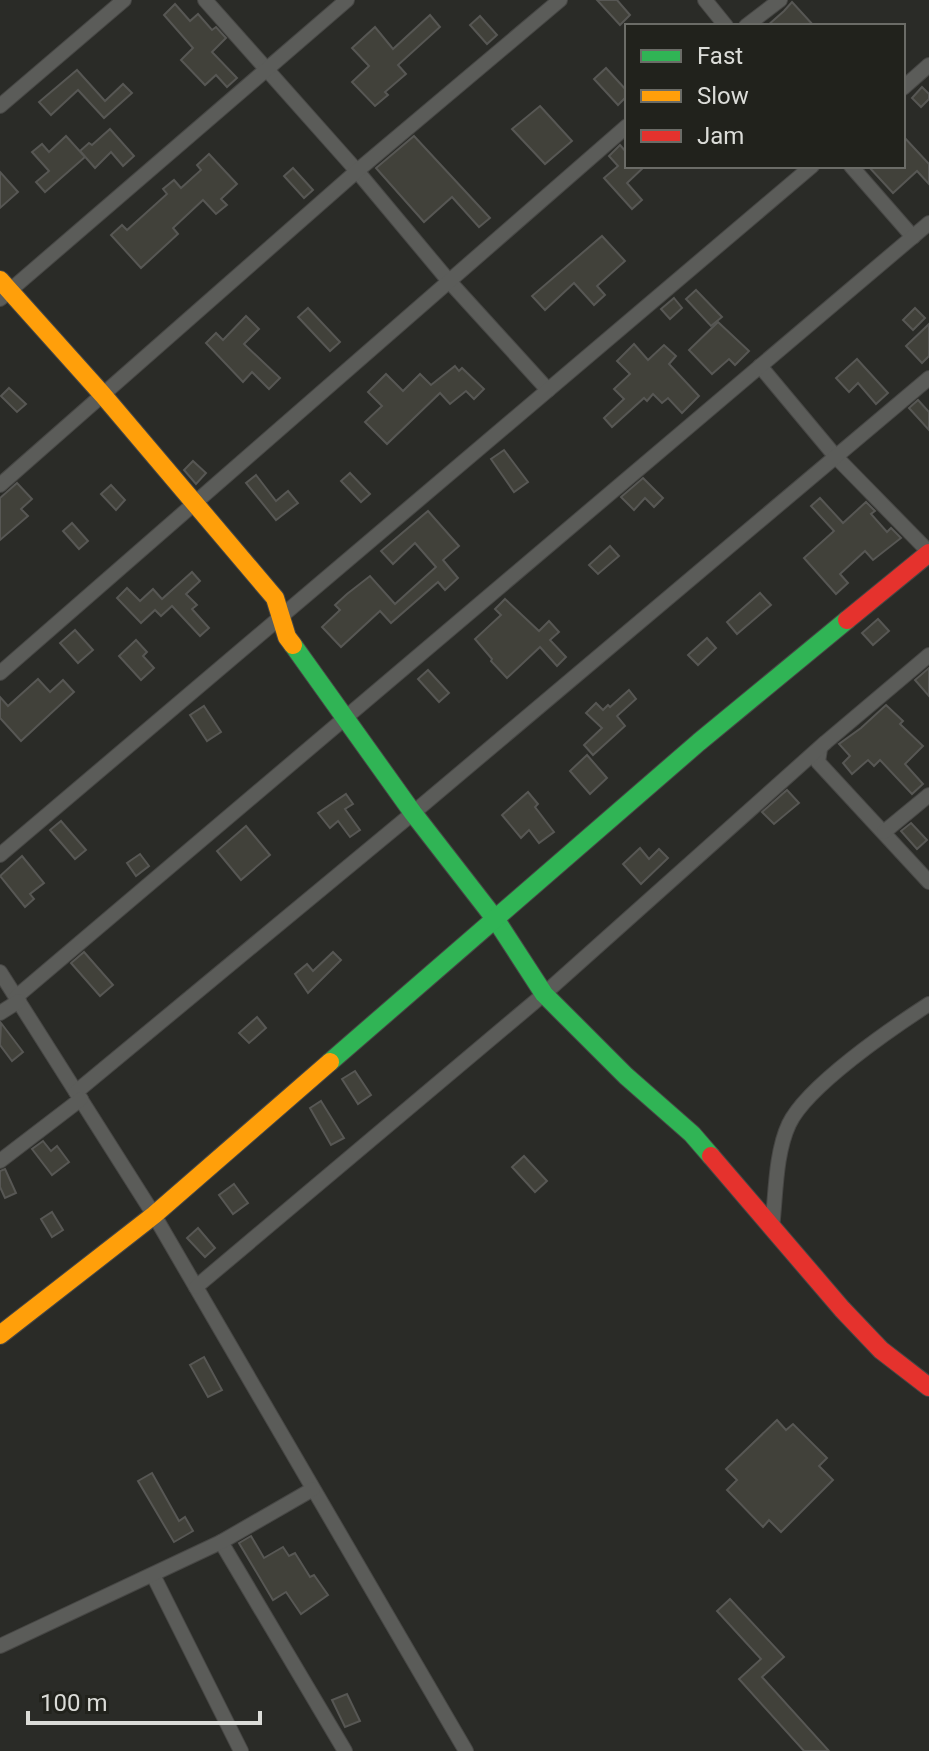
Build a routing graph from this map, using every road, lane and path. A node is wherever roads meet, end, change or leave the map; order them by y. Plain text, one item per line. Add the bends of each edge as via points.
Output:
1 (124, 0) edge
2 (205, 0) edge
3 (347, 0) edge
4 (560, 0) edge
5 (705, 0) edge
6 (780, 0) edge
7 (724, 24) edge
8 (749, 24) edge
9 (929, 65) edge
10 (266, 70) junction
11 (905, 86) edge
12 (0, 106) edge
13 (625, 128) edge
14 (810, 168) edge
15 (853, 168) edge
16 (357, 171) junction
17 (929, 223) edge
18 (913, 237) junction
19 (448, 280) junction
20 (3, 290) edge
21 (760, 366) junction
22 (929, 378) edge
23 (548, 390) junction
24 (103, 395) junction
25 (836, 457) junction
26 (0, 485) edge
27 (194, 502) junction
28 (929, 553) edge
29 (280, 617) junction
30 (929, 655) edge
31 (0, 673) edge
32 (344, 718) junction
33 (820, 749) junction
34 (929, 795) edge
35 (413, 813) junction
36 (884, 832) junction
37 (0, 855) edge
38 (929, 882) edge
39 (496, 920) junction
40 (0, 972) edge
41 (544, 994) junction
42 (17, 999) junction
43 (929, 1004) edge
44 (0, 1013) edge
45 (79, 1096) junction
46 (0, 1161) edge
47 (154, 1215) junction
48 (772, 1228) junction
49 (196, 1287) junction
50 (0, 1335) edge
51 (929, 1387) edge
52 (313, 1489) junction
53 (221, 1542) junction
54 (153, 1575) junction
55 (0, 1646) edge
56 (241, 1751) edge
57 (345, 1751) edge
58 (466, 1751) edge

1 - 12 street
2 - 10 street
3 - 10 street
4 - 16 street
5 - 7 street
6 - 8 street
9 - 11 street
10 - 16 street
10 - 20 street
13 - 19 street
14 - 23 street
15 - 18 street
16 - 19 street
16 - 24 street
17 - 18 street
18 - 21 street
19 - 23 street
19 - 27 street
20 - 24 street
21 - 25 street
21 - 32 street
22 - 25 street
23 - 29 street
24 - 26 street
24 - 27 street
25 - 28 street
25 - 35 street
27 - 29 street via 275,598
27 - 31 street
28 - 39 street via 699,742
29 - 32 street via 287,637
29 - 37 street
30 - 33 street
32 - 35 street
32 - 42 street
33 - 36 street via 818,762
33 - 41 street
34 - 36 street
35 - 39 street
35 - 45 street
36 - 38 street
39 - 41 street
39 - 47 street
40 - 42 street
41 - 48 street via 692,1134
41 - 49 street
42 - 44 street
42 - 45 street
43 - 48 street via 805,1098 782,1143
45 - 46 street
45 - 47 street
47 - 49 street
47 - 50 street
48 - 51 street via 881,1350
49 - 52 street
52 - 53 street
52 - 58 street
53 - 54 street
53 - 57 street
54 - 55 street
54 - 56 street

